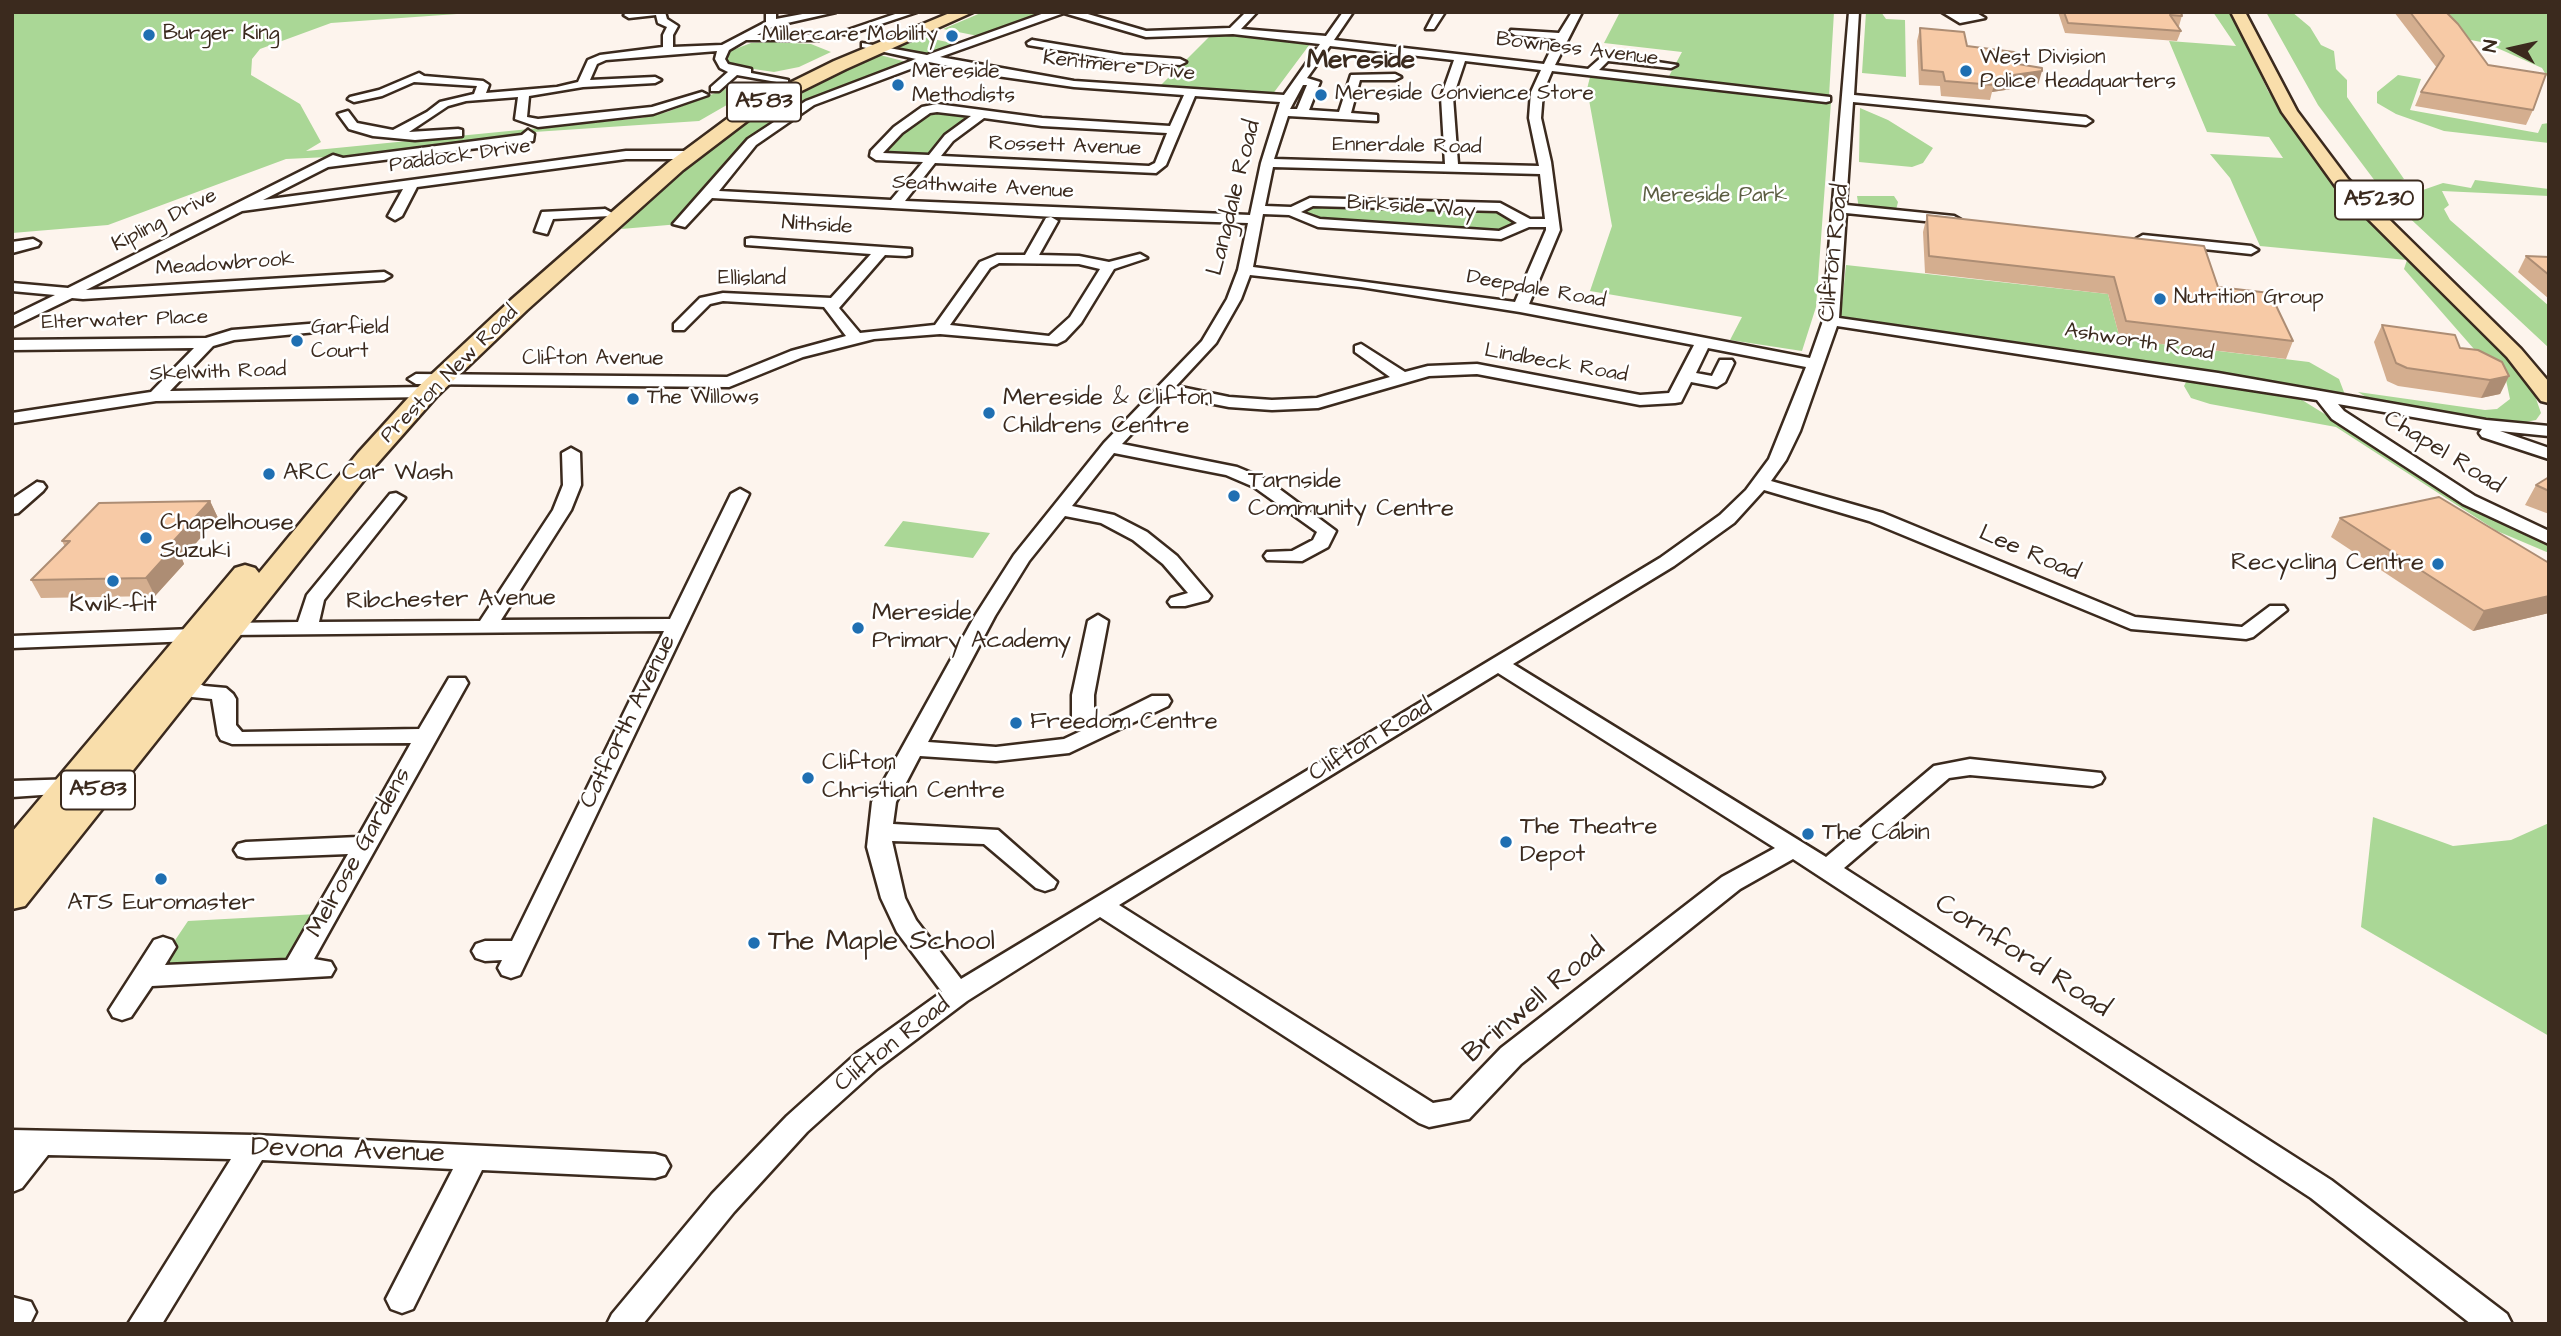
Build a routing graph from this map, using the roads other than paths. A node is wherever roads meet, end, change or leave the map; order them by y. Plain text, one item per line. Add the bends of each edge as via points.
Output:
1 (658, 12) edge
2 (912, 12) edge
3 (951, 12) edge
4 (966, 12) edge
5 (1060, 12) edge
6 (1069, 12) edge
7 (1252, 12) edge
8 (1348, 12) edge
9 (1440, 12) edge
10 (1577, 12) edge
11 (1854, 12) edge
12 (2238, 12) edge
13 (2256, 12) edge
14 (629, 15) dead end
15 (835, 15) edge
16 (771, 18) edge
17 (870, 25) junction
18 (1430, 27) dead end
19 (1233, 31) junction
20 (1515, 32) dead end
21 (844, 33) dead end
22 (1562, 37) junction
23 (815, 38) dead end
24 (741, 39) junction
25 (1325, 40) junction
26 (1032, 43) dead end
27 (873, 46) junction
28 (1135, 46) junction
29 (724, 48) junction
30 (668, 50) junction
31 (1461, 57) junction
32 (927, 59) junction
33 (1180, 62) dead end
34 (1671, 65) dead end
35 (1548, 66) junction
36 (735, 71) junction
37 (1593, 71) junction
38 (489, 72) dead end
39 (1395, 77) dead end
40 (655, 80) dead end
41 (1299, 81) junction
42 (791, 82) junction
43 (583, 84) junction
44 (715, 89) dead end
45 (479, 90) junction
46 (524, 93) junction
47 (1190, 94) junction
48 (702, 95) dead end
49 (1846, 98) junction
50 (354, 99) dead end
51 (1826, 99) dead end
52 (1291, 108) junction
53 (344, 114) dead end
54 (981, 114) junction
55 (1344, 115) junction
56 (1373, 118) dead end
57 (2086, 121) dead end
58 (1173, 130) junction
59 (458, 133) dead end
60 (395, 134) junction
61 (528, 134) dead end
62 (680, 155) junction
63 (932, 160) junction
64 (1267, 163) junction
65 (1452, 168) junction
66 (1546, 170) junction
67 (412, 185) junction
68 (708, 194) junction
69 (895, 204) junction
70 (237, 208) junction
71 (1841, 209) junction
72 (1293, 211) junction
73 (606, 213) junction
74 (1257, 215) junction
75 (395, 216) dead end
76 (1051, 221) dead end
77 (1969, 221) edge
78 (1527, 223) junction
79 (1552, 223) junction
80 (680, 224) dead end
81 (542, 231) dead end
82 (2130, 238) edge
83 (751, 242) dead end
84 (33, 243) dead end
85 (12, 249) edge
86 (2251, 250) dead end
87 (881, 251) junction
88 (906, 252) dead end
89 (1030, 258) junction
90 (1140, 258) dead end
91 (1109, 266) junction
92 (1245, 270) junction
93 (384, 276) dead end
94 (12, 287) edge
95 (69, 293) junction
96 (835, 303) junction
97 (1520, 307) junction
98 (1831, 321) junction
99 (12, 322) edge
100 (679, 327) dead end
101 (321, 328) dead end
102 (940, 329) junction
103 (855, 337) junction
104 (1703, 342) junction
105 (207, 343) junction
106 (12, 345) edge
107 (1361, 349) dead end
108 (2546, 361) edge
109 (1726, 363) dead end
110 (1817, 364) junction
111 (1686, 376) junction
112 (1405, 379) junction
113 (421, 385) junction
114 (1164, 389) junction
115 (156, 396) junction
116 (2322, 396) junction
117 (2549, 396) edge
118 (2439, 416) junction
119 (12, 418) edge
120 (2549, 431) edge
121 (1110, 447) junction
122 (571, 453) dead end
123 (2549, 454) edge
124 (1761, 484) junction
125 (37, 487) dead end
126 (740, 494) dead end
127 (12, 509) edge
128 (363, 509) dead end
129 (1059, 509) junction
130 (2549, 538) edge
131 (1273, 556) dead end
132 (1178, 602) dead end
133 (2277, 610) dead end
134 (1098, 621) dead end
135 (676, 625) junction
136 (487, 626) junction
137 (227, 629) junction
138 (307, 629) junction
139 (193, 635) junction
140 (12, 642) edge
141 (1500, 666) junction
142 (457, 683) dead end
143 (173, 691) junction
144 (1160, 701) dead end
145 (1094, 733) junction
146 (426, 736) junction
147 (912, 748) junction
148 (2093, 778) dead end
149 (85, 787) junction
150 (12, 789) edge
151 (879, 832) junction
152 (364, 845) junction
153 (1792, 849) junction
154 (246, 850) dead end
155 (12, 856) edge
156 (1827, 869) junction
157 (1045, 882) dead end
158 (12, 897) edge
159 (1100, 905) junction
160 (163, 947) dead end
161 (485, 951) dead end
162 (322, 969) dead end
163 (295, 970) junction
164 (144, 976) junction
165 (958, 994) junction
166 (122, 1010) dead end
167 (26, 1142) edge
168 (254, 1147) junction
169 (474, 1157) junction
170 (655, 1166) dead end
171 (12, 1179) edge
172 (402, 1299) dead end
173 (144, 1324) edge
174 (624, 1324) edge
175 (2496, 1324) edge

1 - 14 street
1 - 30 street via 662,21 673,26
2 - 17 street
3 - 27 highway, Preston New Road / A583
4 - 27 highway, Preston New Road / A583
5 - 32 street
6 - 28 street
7 - 19 street
8 - 25 street, Langdale Road
9 - 18 street
10 - 22 street
11 - 49 street, Clifton Road
12 - 117 main road, A5230 via 2290,112 2342,183 2514,354
13 - 108 main road, A5230 via 2317,122 2366,187
15 - 16 street
15 - 17 street
16 - 24 street
17 - 21 street
19 - 25 street, Bowness Avenue
19 - 28 street, Bowness Avenue
20 - 22 street
22 - 35 street
23 - 24 street
24 - 29 street
25 - 31 street, Bowness Avenue
25 - 41 street, Langdale Road
26 - 28 street
27 - 32 street, Kentmere Drive
27 - 42 highway, Preston New Road / A583
27 - 42 highway, Preston New Road / A583 via 813,77
28 - 33 street
29 - 30 street
29 - 36 street via 722,62
30 - 43 street via 597,59 590,64
31 - 35 street, Bowness Avenue
31 - 65 street via 1447,97
32 - 47 street, Kentmere Drive via 1074,84
32 - 68 street via 829,94 793,113 752,142
34 - 37 street via 1600,56
35 - 37 street, Bowness Avenue
35 - 66 street via 1537,92 1535,118
36 - 42 street
36 - 44 street
37 - 51 street, Bowness Avenue
38 - 45 street
39 - 55 street via 1363,73 1355,77
40 - 43 street via 636,85
41 - 52 street, Langdale Road
41 - 52 street via 1314,82
42 - 62 highway, Preston New Road / A583 via 737,107
43 - 46 street
45 - 46 street
45 - 50 street via 416,78
45 - 60 street via 444,104
46 - 48 street via 519,114 527,122 665,108
47 - 52 street, Kentmere Drive
47 - 58 street, Rossett Avenue
49 - 57 street
49 - 71 street, Clifton Road
52 - 55 street, Kentmere Drive
52 - 64 street, Langdale Road
53 - 60 street via 359,128
54 - 58 street
54 - 63 street via 949,138
54 - 63 street, Rossett Avenue via 926,110 876,156
55 - 56 street, Kentmere Drive
58 - 63 street, Rossett Avenue via 1160,165 1151,170
59 - 60 street
61 - 70 street, Kipling Drive via 529,138 331,161
62 - 67 street, Paddock Drive via 626,155
62 - 73 highway, Preston New Road / A583
62 - 113 highway, Preston New Road / A583
63 - 69 street
64 - 65 street, Ennerdale Road
64 - 74 street, Langdale Road
65 - 66 street, Ennerdale Road
66 - 79 street
67 - 70 street, Paddock Drive
67 - 75 street
68 - 69 street, Seathwaite Avenue
68 - 80 street
69 - 74 street, Seathwaite Avenue via 1055,213
70 - 95 street, Kipling Drive
71 - 77 street
71 - 98 street, Clifton Road
72 - 74 street, Birkside Way
72 - 78 street, Birkside Way via 1318,222 1500,235
72 - 78 street, Birkside Way via 1300,205 1324,201 1500,208
73 - 81 street via 547,215
73 - 113 highway, Preston New Road / A583
74 - 92 street, Langdale Road
76 - 89 street
78 - 79 street, Birkside Way
79 - 97 street
82 - 86 street
83 - 87 street, Nithside
84 - 85 street
87 - 88 street, Nithside
87 - 96 street, Nithside
89 - 91 street
89 - 102 street via 997,259 985,265
90 - 91 street
91 - 102 street, Clifton Avenue via 1076,320 1051,341
92 - 97 street, Deepdale Road
92 - 114 street, Langdale Road via 1208,343
93 - 95 street, Meadowbrook
94 - 95 street, Meadowbrook
95 - 99 street, Kipling Drive
96 - 100 street, Ellisland via 723,297 705,301
96 - 103 street via 831,308
97 - 104 street, Deepdale Road
98 - 110 street, Clifton Road
98 - 116 street, Ashworth Road
101 - 105 street, Elterwater Place via 232,335
102 - 103 street, Clifton Avenue
103 - 113 street, Clifton Avenue via 797,355 734,385
104 - 110 street, Deepdale Road
104 - 111 street, Lindbeck Road
105 - 106 street, Elterwater Place
105 - 115 street
107 - 112 street
109 - 111 street via 1717,382
110 - 124 street, Clifton Road via 1791,431
111 - 112 street, Lindbeck Road via 1675,398 1640,400 1478,369 1428,371
112 - 114 street, Lindbeck Road via 1318,403 1283,405
113 - 115 street, Skelwith Road
113 - 137 highway, Preston New Road / A583 via 367,459
113 - 139 highway, Preston New Road / A583 via 356,442
114 - 121 street, Langdale Road
115 - 119 street, Skelwith Road
116 - 118 street, Ashworth Road
116 - 130 street, Chapel Road via 2338,415 2469,500
118 - 120 street, Ashworth Road
118 - 123 street, Ashworth Road
121 - 129 street, Langdale Road
121 - 131 street via 1231,471 1260,483 1327,531 1321,542 1292,563
122 - 136 street via 572,485 562,510
124 - 133 street, Lee Road via 1875,517 2131,623 2246,634
124 - 141 street, Clifton Road via 1727,519 1678,555
125 - 127 street
126 - 135 street, Catforth Avenue
128 - 138 street via 391,503 314,599
129 - 132 street via 1107,519 1140,536 1170,560 1201,596
129 - 147 street, Langdale Road via 985,616
134 - 145 street via 1083,695 1083,719
135 - 136 street, Ribchester Avenue
135 - 161 street, Catforth Avenue via 515,959
136 - 138 street, Ribchester Avenue
137 - 138 street, Ribchester Avenue
137 - 139 street, Ribchester Avenue
137 - 143 highway, Preston New Road / A583
139 - 140 street, Ribchester Avenue
139 - 143 highway, Preston New Road / A583
141 - 153 street, Cornford Road
141 - 159 street, Clifton Road
142 - 146 street, Melrose Gardens
143 - 146 street, Melrose Gardens via 218,693 225,698 225,725 229,734 240,739
143 - 149 highway, Preston New Road / A583
143 - 149 highway, Preston New Road / A583 via 129,712
144 - 145 street
145 - 147 street via 1069,746 996,754
146 - 152 street, Melrose Gardens
147 - 151 street, Langdale Road via 884,802
148 - 156 street via 1970,767 1942,771
149 - 150 street
149 - 155 highway, Preston New Road / A583
149 - 158 highway, Preston New Road / A583
151 - 157 street via 990,835
151 - 165 street, Langdale Road via 884,871 906,925
152 - 154 street
152 - 163 street, Melrose Gardens
153 - 156 street, Cornford Road
153 - 159 street, Brinwell Road via 1731,883 1511,1056 1458,1111 1429,1115
156 - 175 street, Cornford Road via 2321,1189
159 - 165 street, Clifton Road
160 - 164 street
162 - 163 street, Melrose Gardens
163 - 164 street, Melrose Gardens
164 - 166 street
165 - 174 street, Clifton Road via 867,1061 797,1124 723,1203
167 - 168 street, Devona Avenue
167 - 171 street, Devona Avenue
168 - 169 street, Devona Avenue
168 - 173 street
169 - 170 street, Devona Avenue
169 - 172 street

